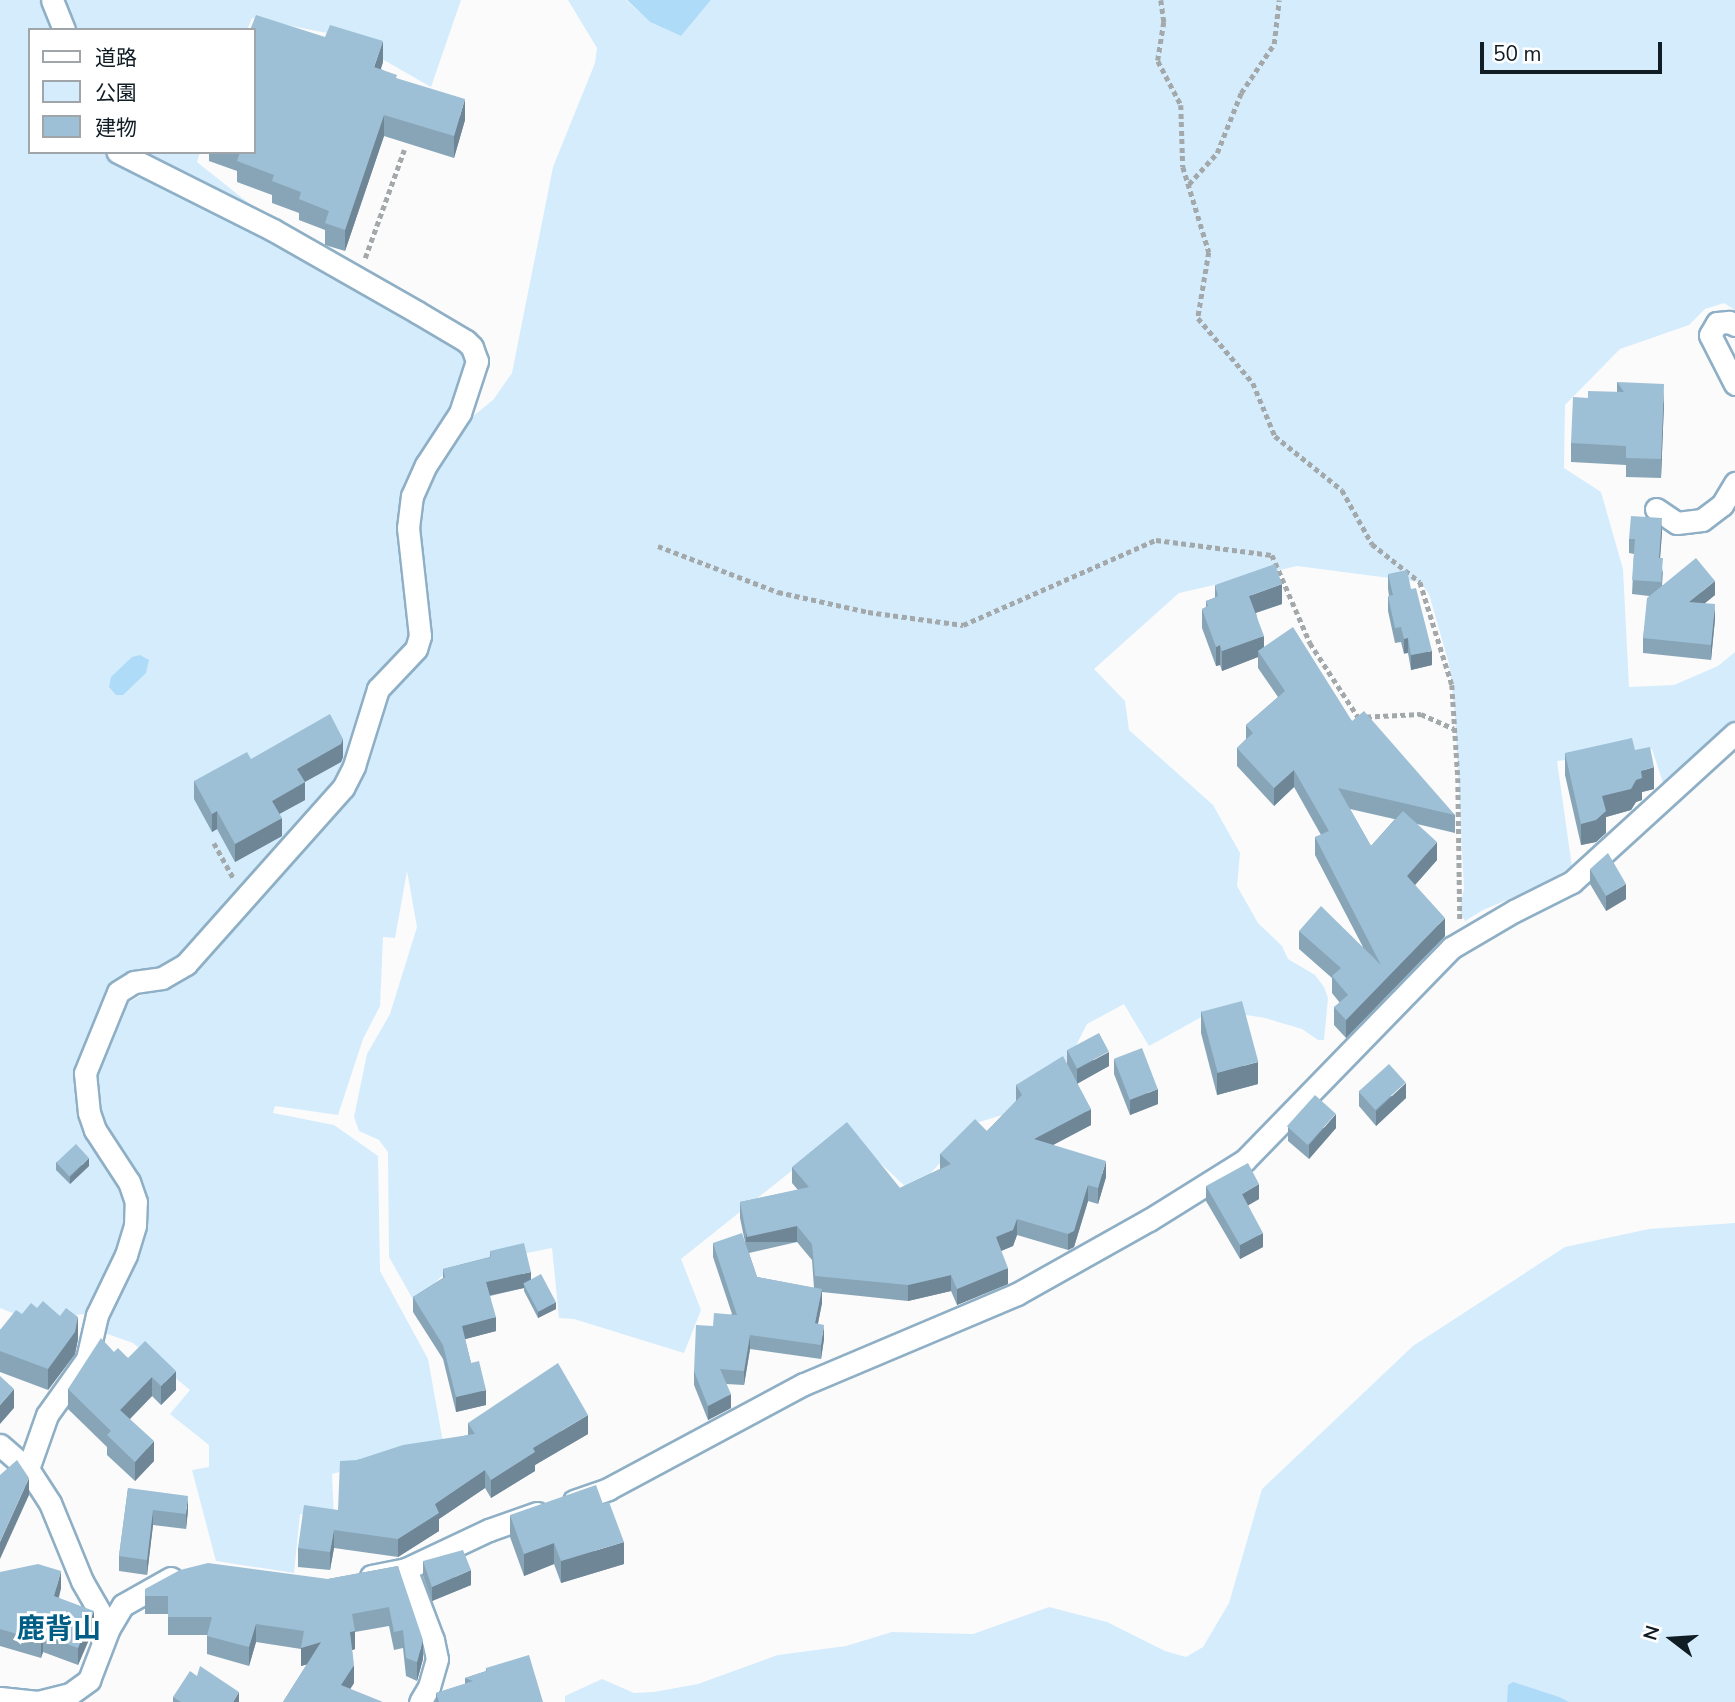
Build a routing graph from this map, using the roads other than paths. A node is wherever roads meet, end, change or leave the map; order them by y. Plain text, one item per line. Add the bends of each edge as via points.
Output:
1 (52, 0) edge
2 (63, 28) edge
3 (122, 154) edge
4 (1735, 325) edge
5 (1735, 384) edge
6 (1735, 483) edge
7 (1656, 509) dead end
8 (1735, 733) edge
9 (0, 1445) edge
10 (28, 1469) junction
11 (406, 1569) junction
12 (196, 1570) edge
13 (355, 1579) edge
14 (109, 1628) junction
15 (0, 1698) edge
16 (420, 1702) edge

1 - 2 street
3 - 10 street via 262,224 466,341 476,355 477,368 460,414 426,465 412,496 408,528 421,636 416,649 378,689 343,788 186,964 162,978 134,982 113,1000 85,1073 85,1096 96,1130 130,1182 136,1202 135,1225 97,1315 87,1359 47,1415
4 - 5 street via 1717,323 1710,335
6 - 7 street via 1722,505 1702,520 1678,523
8 - 11 street via 1572,882 1462,941 1245,1160 1017,1294 804,1384 608,1489 488,1530
9 - 10 street
10 - 14 street via 50,1503 82,1581
11 - 13 street
11 - 16 street via 437,1659
12 - 14 street via 147,1589 123,1605
14 - 15 street via 89,1680 70,1694 38,1702

